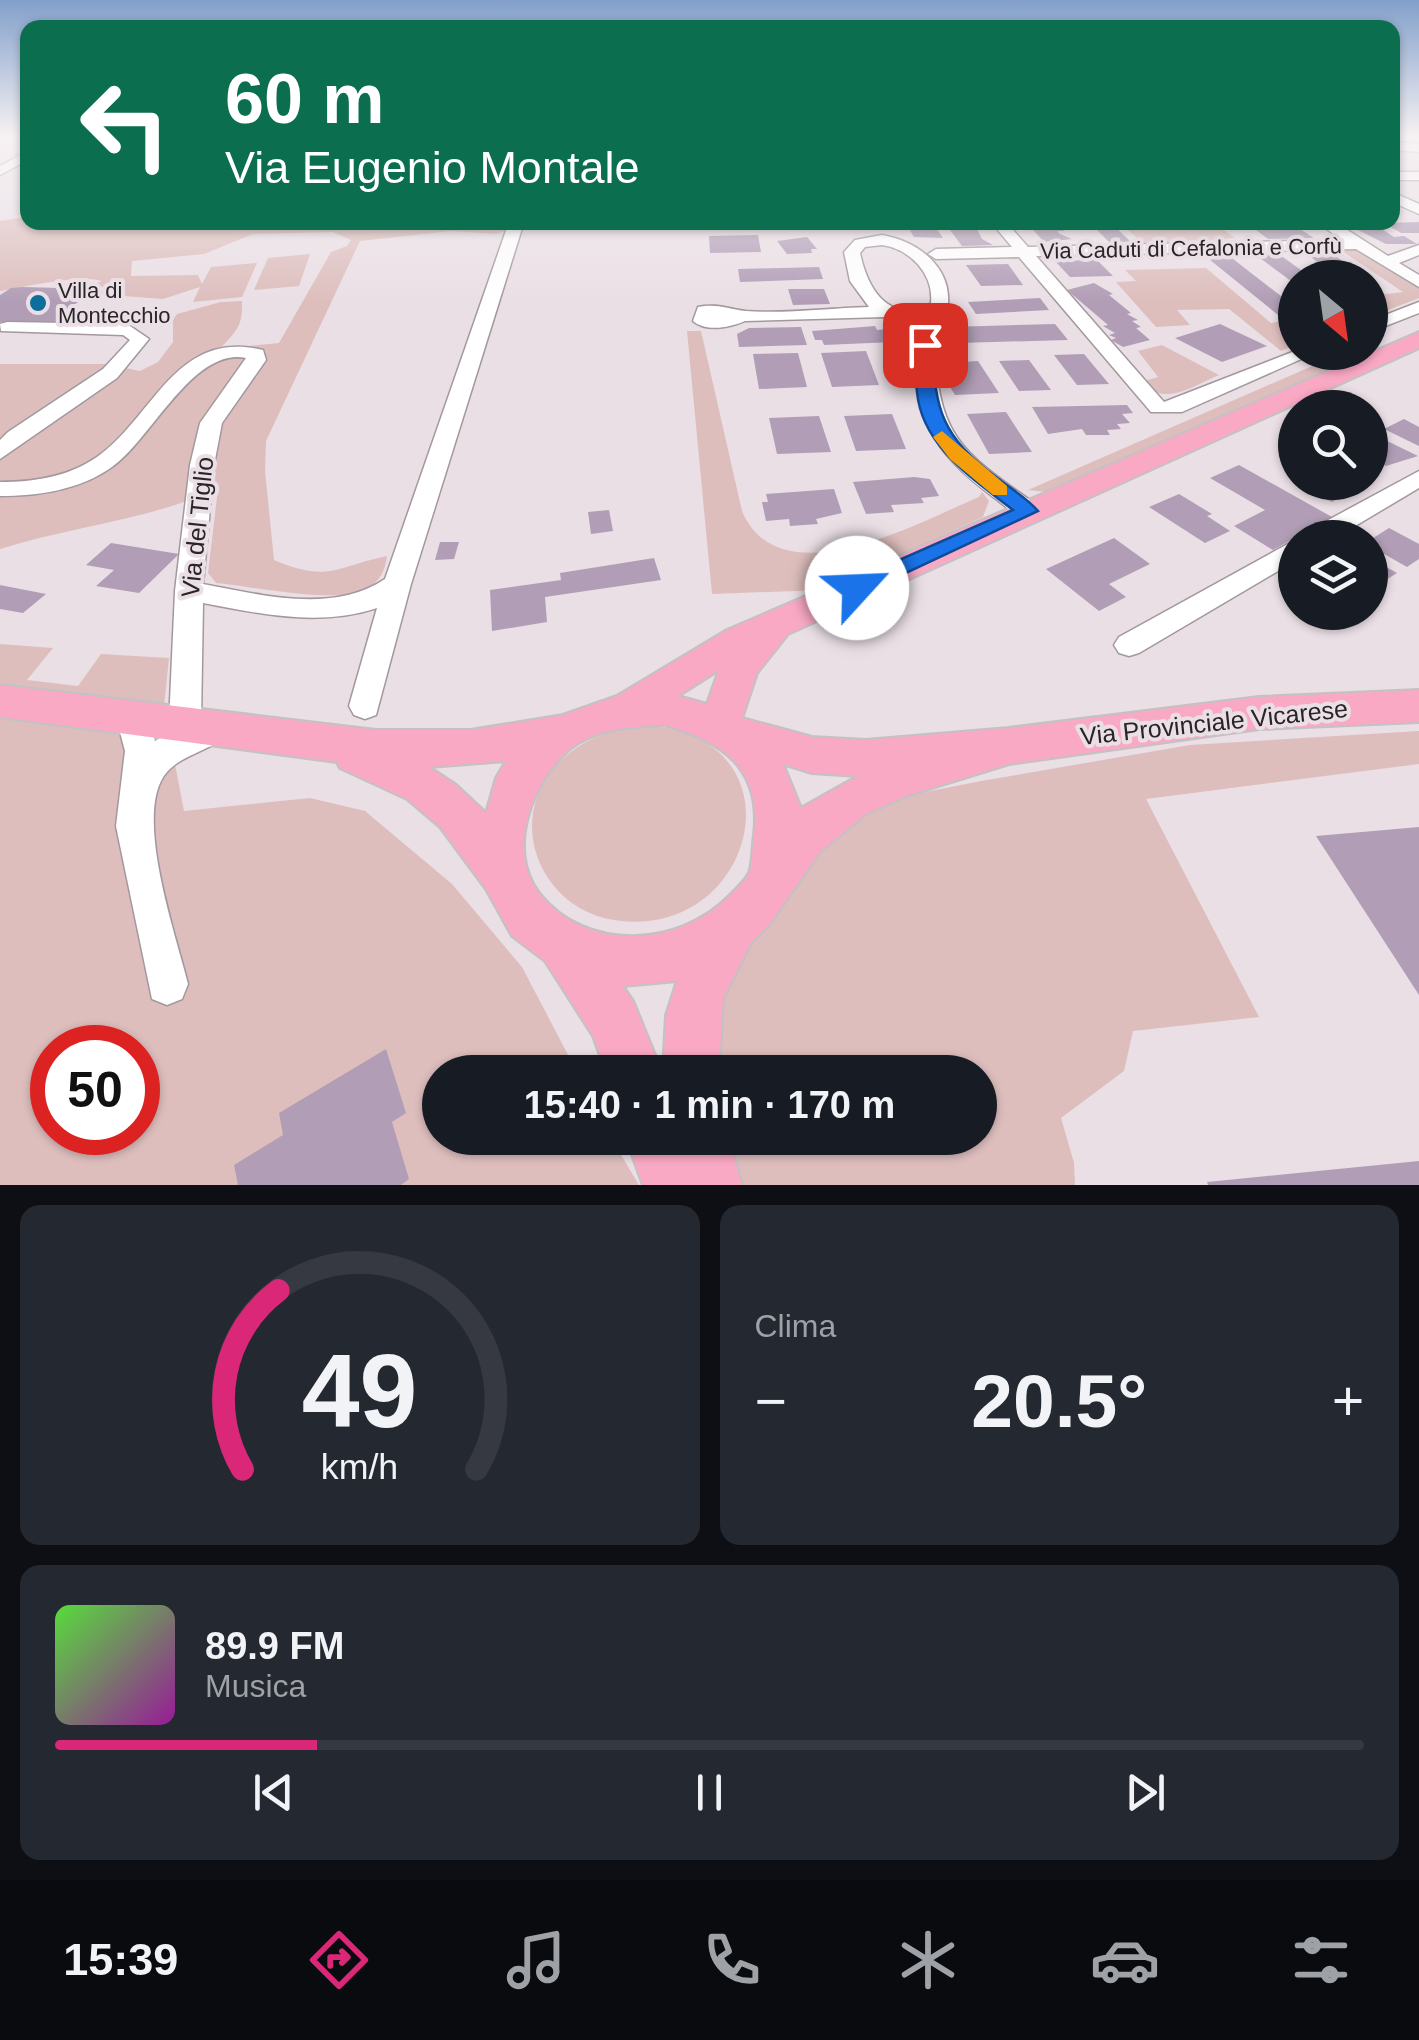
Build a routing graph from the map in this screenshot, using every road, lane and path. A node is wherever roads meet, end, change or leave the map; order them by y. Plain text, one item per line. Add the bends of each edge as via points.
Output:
1 (514, 230) edge
2 (1005, 230) edge
3 (1337, 230) edge
4 (1359, 244) junction
5 (1419, 250) edge
6 (1024, 252) junction
7 (931, 259) junction
8 (1383, 260) edge
9 (1388, 261) edge
10 (1388, 263) edge
11 (1419, 282) edge
12 (1419, 307) edge
13 (891, 315) junction
14 (742, 316) dead end
15 (1388, 320) edge
16 (928, 324) junction
17 (7, 328) dead end
18 (1419, 338) edge
19 (1278, 364) edge
20 (0, 452) edge
21 (1419, 478) edge
22 (0, 489) edge
23 (1028, 511) junction
24 (1346, 520) edge
25 (1278, 559) edge
26 (397, 584) junction
27 (189, 591) junction
28 (805, 612) junction
29 (1128, 645) dead end
30 (0, 702) edge
31 (364, 706) dead end
32 (1419, 706) edge
33 (611, 711) junction
34 (132, 718) junction
35 (201, 726) junction
36 (727, 728) junction
37 (306, 740) junction
38 (1009, 746) junction
39 (136, 790) junction
40 (772, 876) junction
41 (508, 883) junction
42 (738, 922) junction
43 (564, 946) junction
44 (167, 984) dead end
45 (627, 1055) edge
46 (692, 1055) edge
47 (663, 1155) edge
48 (704, 1155) edge
49 (674, 1185) edge
50 (711, 1185) edge

1 - 26 street
2 - 6 street
3 - 4 street
4 - 6 street, Via Caduti di Cefalonia e Corfù
4 - 8 street
5 - 9 street
6 - 7 street, Via Caduti di Cefalonia e Corfù
6 - 19 street via 1155,407 1168,410
7 - 13 street via 874,240 852,252 869,300
7 - 16 street via 942,294
10 - 11 street
12 - 15 street
13 - 14 street
13 - 16 street
16 - 23 street via 925,395 939,434
17 - 20 street via 127,330 140,339 112,373
18 - 23 main road
21 - 24 street
22 - 27 street, Via del Tiglio via 45,486 93,469 193,367 224,352 256,354 211,424
23 - 28 main road
25 - 29 street
26 - 27 street via 352,608
26 - 31 street
27 - 35 street, Via del Tiglio
28 - 33 main road
28 - 36 main road via 740,666
30 - 34 main road
32 - 38 main road, Via Provinciale Vicarese via 1258,713
33 - 36 main road via 678,708
33 - 37 main road via 497,747 440,750
33 - 41 main road via 556,737 515,784 501,827
34 - 35 main road
34 - 39 street via 141,751
35 - 37 main road
35 - 39 street via 150,766
36 - 38 main road, Via Provinciale Vicarese via 812,754 866,758
36 - 40 main road via 766,766 780,802
37 - 41 main road via 423,783 455,809
38 - 40 main road, Via Provinciale Vicarese via 858,796 830,812
39 - 44 street via 134,826
40 - 42 main road
41 - 43 main road via 534,924
42 - 43 main road via 710,943 645,962 594,958
42 - 46 main road via 707,966 694,1004
43 - 45 main road via 614,1020
47 - 49 main road
48 - 50 main road

